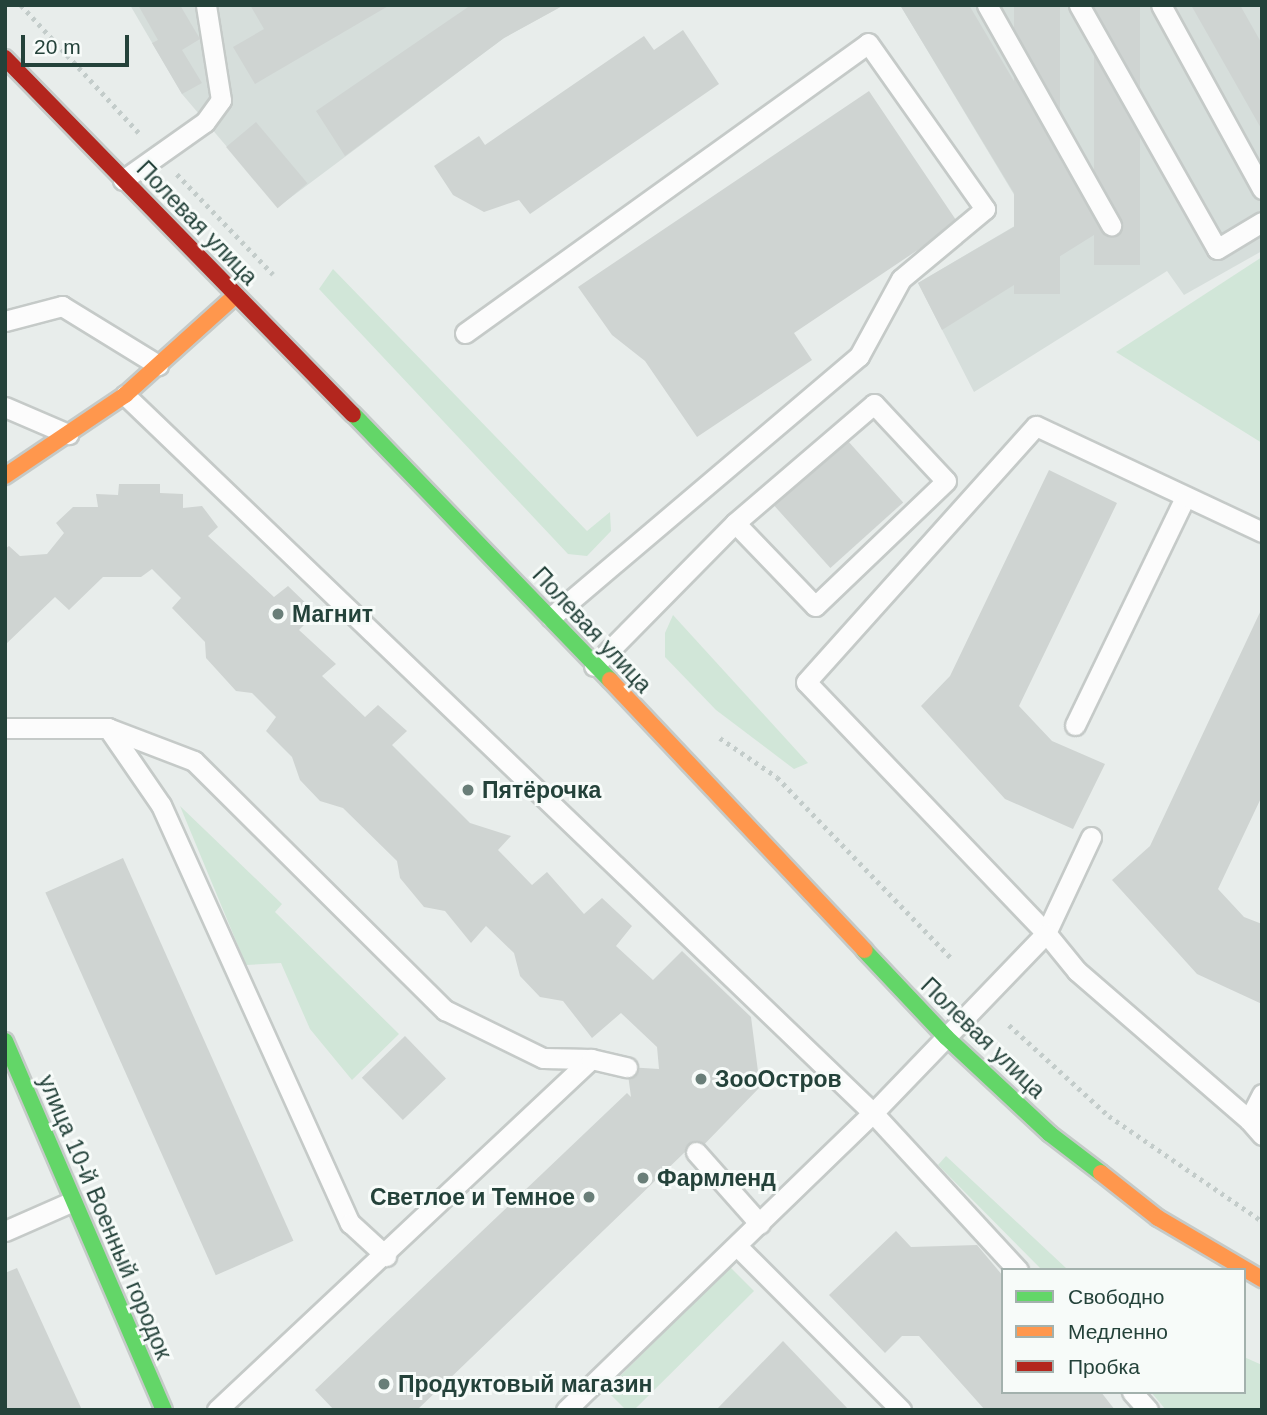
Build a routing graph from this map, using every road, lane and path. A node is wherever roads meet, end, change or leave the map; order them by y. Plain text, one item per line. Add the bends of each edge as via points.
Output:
1 (21, 5) edge
2 (206, 5) edge
3 (987, 5) edge
4 (1079, 5) edge
5 (1161, 5) edge
6 (5, 58) edge
7 (159, 155) junction
8 (123, 180) junction
9 (1262, 188) edge
10 (1262, 222) edge
11 (1111, 225) dead end
12 (278, 279) dead end
13 (236, 295) junction
14 (5, 321) edge
15 (465, 333) dead end
16 (159, 365) junction
17 (125, 395) junction
18 (5, 407) edge
19 (68, 434) junction
20 (5, 476) edge
21 (1185, 497) junction
22 (735, 523) junction
23 (1262, 532) edge
24 (551, 617) junction
25 (594, 666) junction
26 (1075, 724) dead end
27 (5, 728) edge
28 (108, 728) junction
29 (710, 732) dead end
30 (1091, 837) dead end
31 (1046, 933) junction
32 (952, 959) dead end
33 (1009, 1024) dead end
34 (946, 1037) junction
35 (5, 1041) edge
36 (591, 1059) junction
37 (627, 1068) dead end
38 (1262, 1094) edge
39 (873, 1113) junction
40 (1255, 1127) edge
41 (696, 1152) dead end
42 (71, 1202) junction
43 (1262, 1221) edge
44 (760, 1224) junction
45 (5, 1231) edge
46 (737, 1246) junction
47 (386, 1256) junction
48 (1016, 1268) edge
49 (1243, 1268) edge
50 (1246, 1270) edge
51 (1262, 1279) edge
52 (1134, 1394) edge
53 (164, 1410) edge
54 (217, 1410) edge
55 (566, 1410) edge
56 (901, 1410) edge
57 (1148, 1410) edge

1 - 7 path
2 - 7 lane via 221,100 205,122
3 - 11 lane
4 - 10 lane via 1217,249
5 - 9 lane
6 - 8 street, Полевая улица
7 - 8 lane
7 - 12 path
8 - 13 street, Полевая улица
13 - 16 street
13 - 24 street, Полевая улица
14 - 16 lane via 62,306
15 - 24 lane via 868,43 985,209 901,279 859,356
16 - 17 street
17 - 19 street
17 - 39 lane
18 - 19 lane
19 - 20 street
21 - 23 lane
21 - 26 lane
21 - 31 lane via 1036,426 806,682
22 - 22 lane via 874,404 946,481 815,606
22 - 25 lane
24 - 25 street, Полевая улица
25 - 34 street, Полевая улица
27 - 28 lane
28 - 36 lane via 194,761 445,1010 543,1058
28 - 47 lane via 161,805 350,1223
29 - 32 path via 777,777
30 - 31 lane
31 - 34 lane
31 - 40 lane via 1077,971
33 - 43 path via 1109,1116
34 - 39 lane
34 - 49 street, Полевая улица via 1050,1134 1158,1218
35 - 42 street, улица 10-й Военный городок
36 - 37 lane
36 - 47 lane
38 - 40 lane
39 - 44 lane
39 - 48 lane
41 - 44 lane
42 - 45 lane
42 - 53 street, улица 10-й Военный городок
44 - 46 lane
46 - 55 lane
46 - 56 lane
47 - 54 lane
50 - 51 street, Полевая улица
52 - 57 lane

